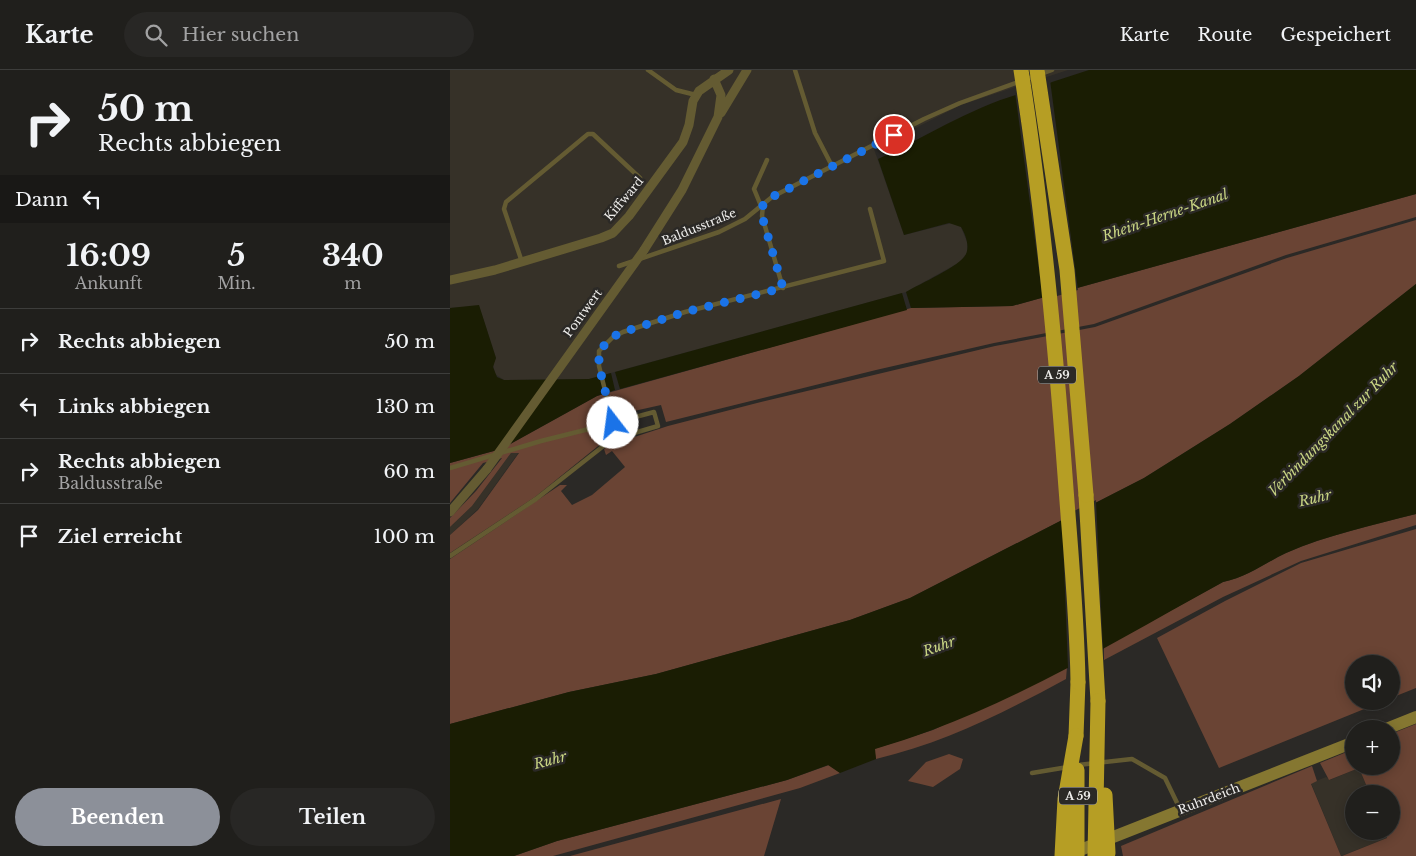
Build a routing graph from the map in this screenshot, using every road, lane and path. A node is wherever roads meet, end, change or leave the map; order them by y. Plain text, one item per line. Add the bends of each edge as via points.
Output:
1 (648, 70) edge
2 (729, 70) edge
3 (747, 70) edge
4 (795, 70) edge
5 (1021, 70) edge
6 (1037, 70) edge
7 (1052, 70) edge
8 (714, 79) junction
9 (696, 95) junction
10 (718, 117) junction
11 (767, 160) dead end
12 (832, 166) junction
13 (640, 178) dead end
14 (762, 205) junction
15 (870, 209) dead end
16 (522, 262) junction
17 (619, 266) dead end
18 (450, 280) edge
19 (783, 288) junction
20 (613, 423) junction
21 (618, 438) junction
22 (450, 468) edge
23 (450, 512) edge
24 (450, 556) edge
25 (1416, 717) edge
26 (1400, 723) edge
27 (1076, 736) junction
28 (1345, 746) edge
29 (1032, 773) dead end
30 (1181, 810) junction
31 (1104, 855) edge
32 (1064, 856) edge
33 (1076, 856) edge

1 - 9 lane via 672,88
2 - 8 street
3 - 10 street, Pontwert
4 - 12 lane via 815,133
5 - 27 highway, A 59, bridge via 1059,392 1078,654
6 - 31 highway, A 59, bridge via 1067,270 1078,389 1098,701
7 - 12 lane, Baldusstraße via 960,103
8 - 9 street
8 - 10 street, Pontwert via 721,95
9 - 16 street, Kiffward via 683,142 621,226 601,238
10 - 23 street, Pontwert, bridge via 682,190 644,250 487,469
11 - 14 lane via 754,189
12 - 14 lane, Baldusstraße
13 - 16 lane via 593,134 588,134 506,202 504,209
14 - 17 lane, Baldusstraße via 745,219 719,232
14 - 19 lane via 762,216
15 - 19 lane via 884,261
16 - 18 street, Kiffward
19 - 20 lane via 685,312 612,337 599,351 600,373
20 - 21 lane
20 - 21 lane via 654,412 658,426
20 - 22 lane
21 - 24 lane via 536,499
25 - 26 main road
27 - 32 highway, bridge via 1065,799
27 - 33 highway, A 59, bridge
28 - 30 main road, Ruhrdeich
29 - 30 lane via 1132,759 1165,778
30 - 32 main road, Ruhrdeich

